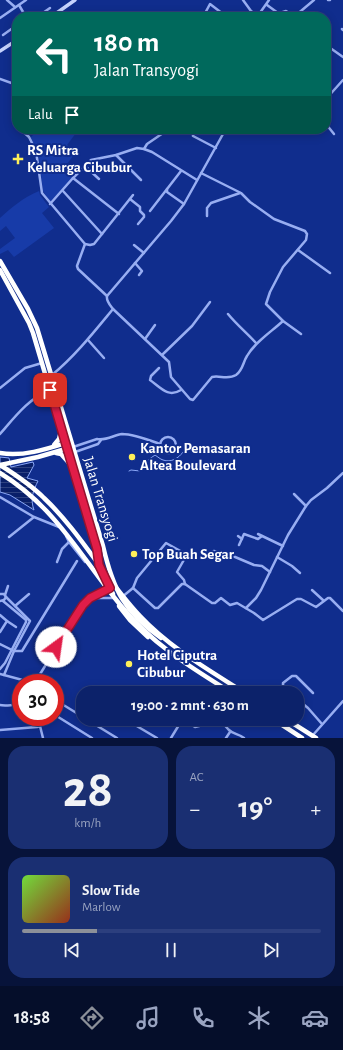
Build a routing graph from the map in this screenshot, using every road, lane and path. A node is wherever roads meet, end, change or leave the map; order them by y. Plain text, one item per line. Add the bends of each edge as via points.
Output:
1 (7, 0) edge
2 (26, 0) edge
3 (74, 0) edge
4 (243, 0) edge
5 (269, 0) edge
6 (314, 0) edge
7 (19, 5) junction
8 (267, 5) junction
9 (15, 7) junction
10 (50, 8) dead end
11 (23, 12) edge
12 (44, 12) edge
13 (58, 12) edge
14 (206, 12) edge
15 (220, 12) edge
16 (252, 12) edge
17 (262, 12) edge
18 (277, 12) edge
19 (301, 12) edge
20 (0, 18) edge
21 (12, 29) edge
22 (3, 35) dead end
23 (12, 43) edge
24 (331, 49) edge
25 (0, 51) edge
26 (343, 57) edge
27 (0, 79) edge
28 (343, 80) edge
29 (12, 83) edge
30 (331, 93) edge
31 (331, 130) edge
32 (26, 134) edge
33 (162, 134) edge
34 (193, 134) edge
35 (223, 134) edge
36 (334, 134) dead end
37 (216, 148) junction
38 (144, 149) junction
39 (116, 155) junction
40 (85, 166) junction
41 (181, 171) junction
42 (201, 173) junction
43 (73, 178) junction
44 (99, 179) dead end
45 (141, 180) dead end
46 (198, 180) junction
47 (167, 189) junction
48 (63, 191) junction
49 (241, 193) junction
50 (133, 195) dead end
51 (130, 199) junction
52 (50, 204) junction
53 (184, 204) junction
54 (150, 211) dead end
55 (119, 214) junction
56 (207, 216) dead end
57 (138, 224) dead end
58 (102, 234) junction
59 (85, 244) junction
60 (134, 245) dead end
61 (298, 250) junction
62 (144, 253) junction
63 (0, 261) edge
64 (135, 263) junction
65 (0, 270) edge
66 (330, 273) dead end
67 (139, 275) dead end
68 (107, 296) junction
69 (210, 302) dead end
70 (113, 308) junction
71 (228, 314) dead end
72 (283, 321) junction
73 (155, 325) dead end
74 (36, 333) junction
75 (301, 334) dead end
76 (145, 339) junction
77 (88, 340) junction
78 (256, 343) junction
79 (162, 355) junction
80 (104, 358) dead end
81 (43, 363) junction
82 (160, 368) dead end
83 (52, 375) junction
84 (0, 388) edge
85 (50, 390) junction
86 (181, 390) junction
87 (61, 428) junction
88 (1, 432) edge
89 (101, 440) junction
90 (66, 443) junction
91 (160, 444) junction
92 (51, 447) junction
93 (73, 447) junction
94 (67, 449) junction
95 (0, 453) edge
96 (54, 453) junction
97 (0, 465) edge
98 (72, 465) junction
99 (343, 473) edge
100 (0, 474) edge
101 (294, 494) dead end
102 (0, 497) edge
103 (306, 506) junction
104 (34, 516) junction
105 (258, 534) dead end
106 (238, 536) dead end
107 (262, 536) junction
108 (9, 537) dead end
109 (242, 539) junction
110 (69, 542) junction
111 (239, 545) dead end
112 (283, 546) junction
113 (207, 554) dead end
114 (277, 557) junction
115 (77, 561) dead end
116 (57, 562) dead end
117 (270, 572) junction
118 (300, 573) dead end
119 (106, 579) junction
120 (185, 584) junction
121 (8, 586) dead end
122 (110, 588) junction
123 (133, 588) junction
124 (312, 590) dead end
125 (0, 594) edge
126 (29, 594) dead end
127 (5, 596) junction
128 (90, 598) junction
129 (114, 598) junction
130 (121, 598) junction
131 (1, 601) edge
132 (324, 601) junction
133 (15, 606) junction
134 (246, 608) junction
135 (343, 611) edge
136 (0, 615) edge
137 (7, 621) junction
138 (16, 627) dead end
139 (0, 632) edge
140 (0, 644) edge
141 (13, 651) junction
142 (0, 668) edge
143 (0, 674) edge
144 (40, 674) edge
145 (4, 675) junction
146 (12, 677) edge
147 (220, 686) edge
148 (220, 686) edge
149 (235, 686) edge
150 (235, 686) edge
151 (283, 686) edge
152 (313, 692) dead end
153 (343, 701) edge
154 (0, 705) edge
155 (64, 705) edge
156 (304, 705) edge
157 (12, 706) edge
158 (76, 713) edge
159 (64, 721) edge
160 (322, 724) junction
161 (40, 726) joint
162 (97, 726) edge
163 (137, 726) edge
164 (177, 726) edge
165 (226, 726) edge
166 (283, 726) edge
167 (298, 726) edge
168 (0, 730) edge
169 (230, 732) junction
170 (315, 737) edge
171 (43, 738) edge
172 (92, 738) edge
173 (116, 738) edge
174 (157, 738) edge
175 (171, 738) edge
176 (226, 738) edge
177 (244, 738) edge
178 (302, 738) edge

1 - 9 street
2 - 7 street
3 - 13 main road
4 - 16 street
5 - 8 street
6 - 19 street
7 - 9 street
7 - 11 street
8 - 17 street
8 - 18 street
9 - 20 street
10 - 12 street
14 - 15 street via 210,4
21 - 22 street
23 - 25 main road
24 - 26 street
27 - 29 street
28 - 30 street
31 - 36 street
32 - 52 street via 34,145 42,193
33 - 38 street
34 - 37 street
35 - 37 street
37 - 42 street
38 - 39 street via 137,148
38 - 41 street
39 - 40 street via 92,159
39 - 45 street
40 - 43 street
40 - 44 street
41 - 46 street
41 - 47 street
42 - 46 street
42 - 49 street
43 - 48 street
43 - 55 street
46 - 53 street
47 - 53 street via 167,192
47 - 54 street
48 - 52 street
48 - 58 street
49 - 56 street via 211,203 207,208
49 - 61 street via 274,218 305,231 308,235
50 - 51 street
51 - 55 street
51 - 57 street via 140,207 144,215
52 - 59 street
53 - 62 street
55 - 58 street
58 - 59 street via 93,245
59 - 68 street via 78,269
60 - 62 street
61 - 66 street
61 - 72 street via 283,267 266,304
62 - 64 street
63 - 74 highway, Jalan Transyogi via 28,310
64 - 67 street via 142,271
64 - 68 street
65 - 74 highway, Jalan Transyogi
68 - 70 street
69 - 79 street via 192,326
70 - 76 street
70 - 77 street
71 - 78 street
72 - 75 street
72 - 78 street
73 - 76 street
74 - 81 highway, Jalan Transyogi
74 - 83 highway, Jalan Transyogi
76 - 79 street
77 - 80 street
77 - 83 street
78 - 86 street via 236,375 212,377 193,400
79 - 86 street via 169,362 171,377
81 - 84 street via 25,368
81 - 85 highway, Jalan Transyogi
82 - 86 street via 150,380 172,394
83 - 93 highway, Jalan Transyogi
85 - 87 highway, Jalan Transyogi
85 - 88 street via 33,400
87 - 90 highway, Jalan Transyogi
87 - 92 highway via 60,439
89 - 91 street via 122,434
89 - 93 street
89 - 93 street via 98,444
90 - 92 highway
90 - 93 highway
90 - 94 highway, Jalan Transyogi
91 - 91 street via 169,436 175,441 176,446 170,453 165,452
92 - 95 highway via 16,454
93 - 94 highway
93 - 130 highway, Jalan Transyogi via 107,562
94 - 96 highway
94 - 98 highway, Jalan Transyogi
96 - 97 highway
96 - 98 highway via 61,454
97 - 150 highway, bridge via 44,498 80,539 128,603 155,632 188,657
98 - 119 highway, Jalan Transyogi via 97,549 99,565
99 - 103 street
100 - 147 highway, bridge via 24,490 55,519 122,608 150,637
101 - 103 street
102 - 104 street
103 - 112 street
104 - 108 street
104 - 110 street via 58,526
105 - 107 street
106 - 109 street
107 - 109 street via 258,540 245,534
107 - 112 street
109 - 111 street
110 - 116 street via 62,549
110 - 119 street via 99,576
112 - 114 street
113 - 117 street via 214,551 228,554 262,566
114 - 117 street
114 - 118 street
115 - 141 street via 23,650
117 - 134 street via 258,594
119 - 122 highway, Jalan Transyogi
120 - 123 street via 158,608
120 - 123 street via 177,572 185,558 184,553 166,544 137,578
120 - 134 street via 212,603 221,598 230,605 237,603
121 - 127 street
122 - 128 street
122 - 129 highway, Jalan Transyogi
123 - 130 street
124 - 132 street
125 - 127 street
126 - 133 street
127 - 131 street
127 - 133 street
128 - 129 street
128 - 144 street via 79,610
129 - 148 highway, Jalan Transyogi via 124,613 148,637
130 - 149 highway, Jalan Transyogi via 152,632
131 - 141 street via 26,621
132 - 134 street via 316,607 296,598 263,620
132 - 135 street via 330,598
133 - 141 street via 30,622
136 - 137 street
137 - 138 street
137 - 139 street
140 - 141 street
141 - 142 street
141 - 145 street
143 - 145 street
145 - 146 street
151 - 152 street via 283,683 292,676 296,676
153 - 160 street
154 - 157 street
155 - 158 street
156 - 160 street
159 - 172 street
160 - 170 street
161 - 168 street
161 - 171 street
162 - 173 street
163 - 174 street
164 - 175 street
165 - 169 street
166 - 178 highway, bridge
167 - 170 highway
169 - 176 street
169 - 177 street

